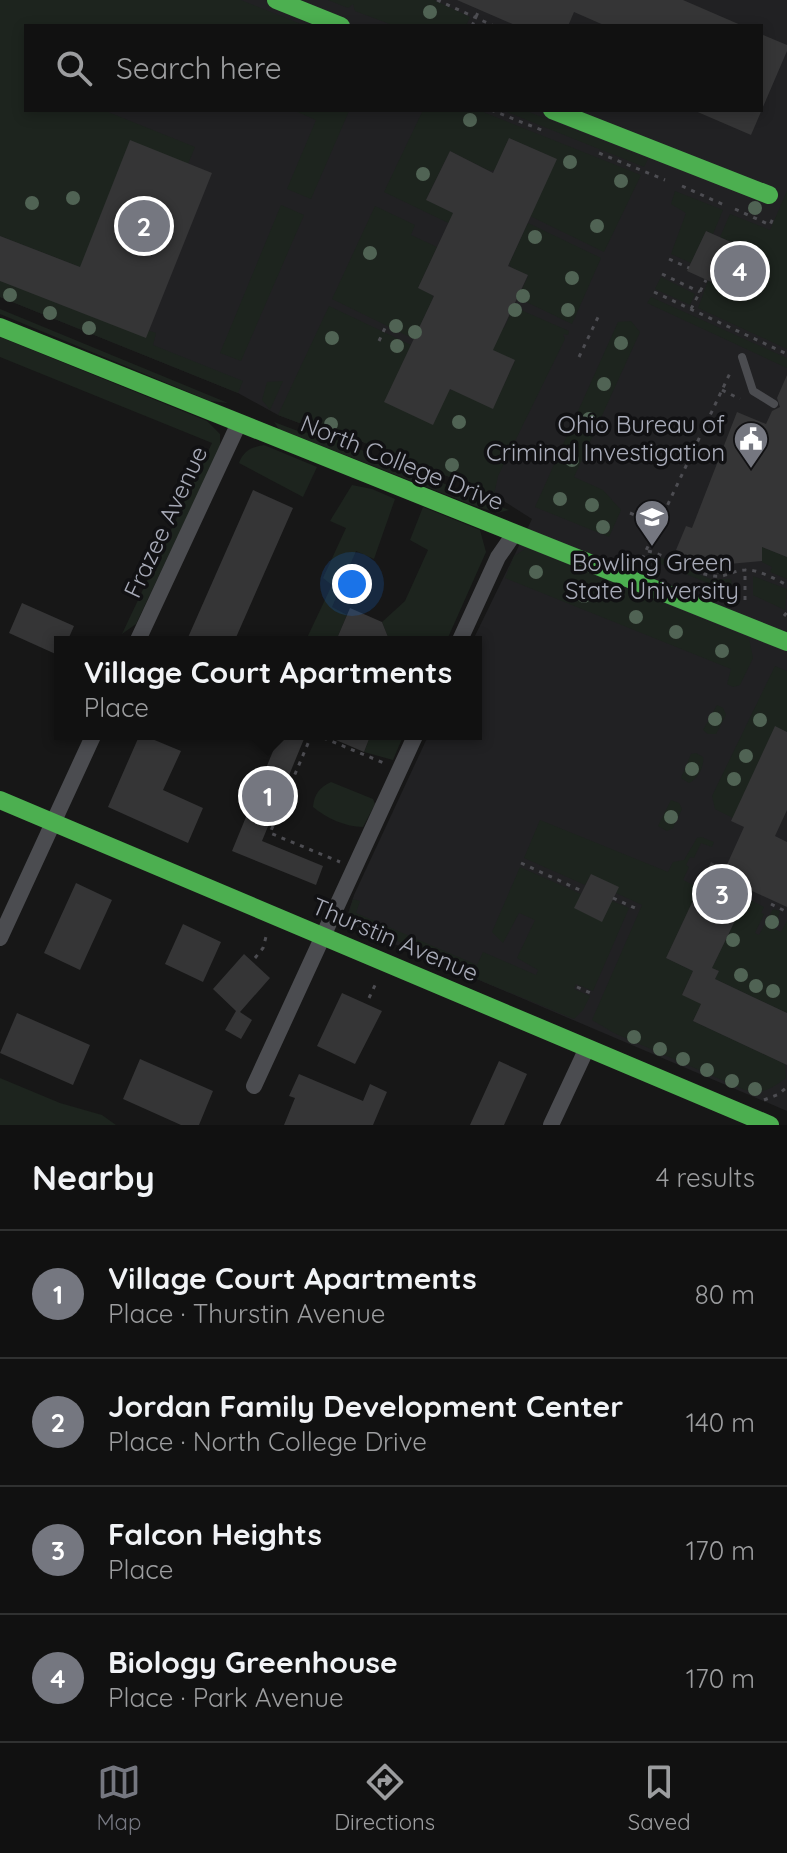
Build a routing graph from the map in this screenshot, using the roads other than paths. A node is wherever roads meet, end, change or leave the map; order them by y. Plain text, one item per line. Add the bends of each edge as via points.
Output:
1 (276, 0) edge
2 (336, 24) edge
3 (557, 112) edge
4 (769, 195) dead end
5 (0, 327) edge
6 (742, 357) dead end
7 (774, 404) dead end
8 (239, 423) junction
9 (514, 534) junction
10 (140, 636) edge
11 (462, 636) edge
12 (787, 642) edge
13 (91, 740) edge
14 (413, 740) edge
15 (0, 800) edge
16 (52, 822) junction
17 (323, 936) junction
18 (0, 938) edge
19 (587, 1048) junction
20 (254, 1086) dead end
21 (551, 1125) edge
22 (770, 1125) edge

1 - 2 street
3 - 4 street
5 - 8 street, North College Drive
6 - 7 lane via 753,391
8 - 9 street, North College Drive
8 - 10 street, Frazee Avenue
9 - 11 street
9 - 12 street, North College Drive
13 - 16 street
14 - 17 street
15 - 16 street, Thurstin Avenue
16 - 17 street, Thurstin Avenue
16 - 18 street
17 - 19 street, Thurstin Avenue
17 - 20 street
19 - 21 street
19 - 22 street, Thurstin Avenue

